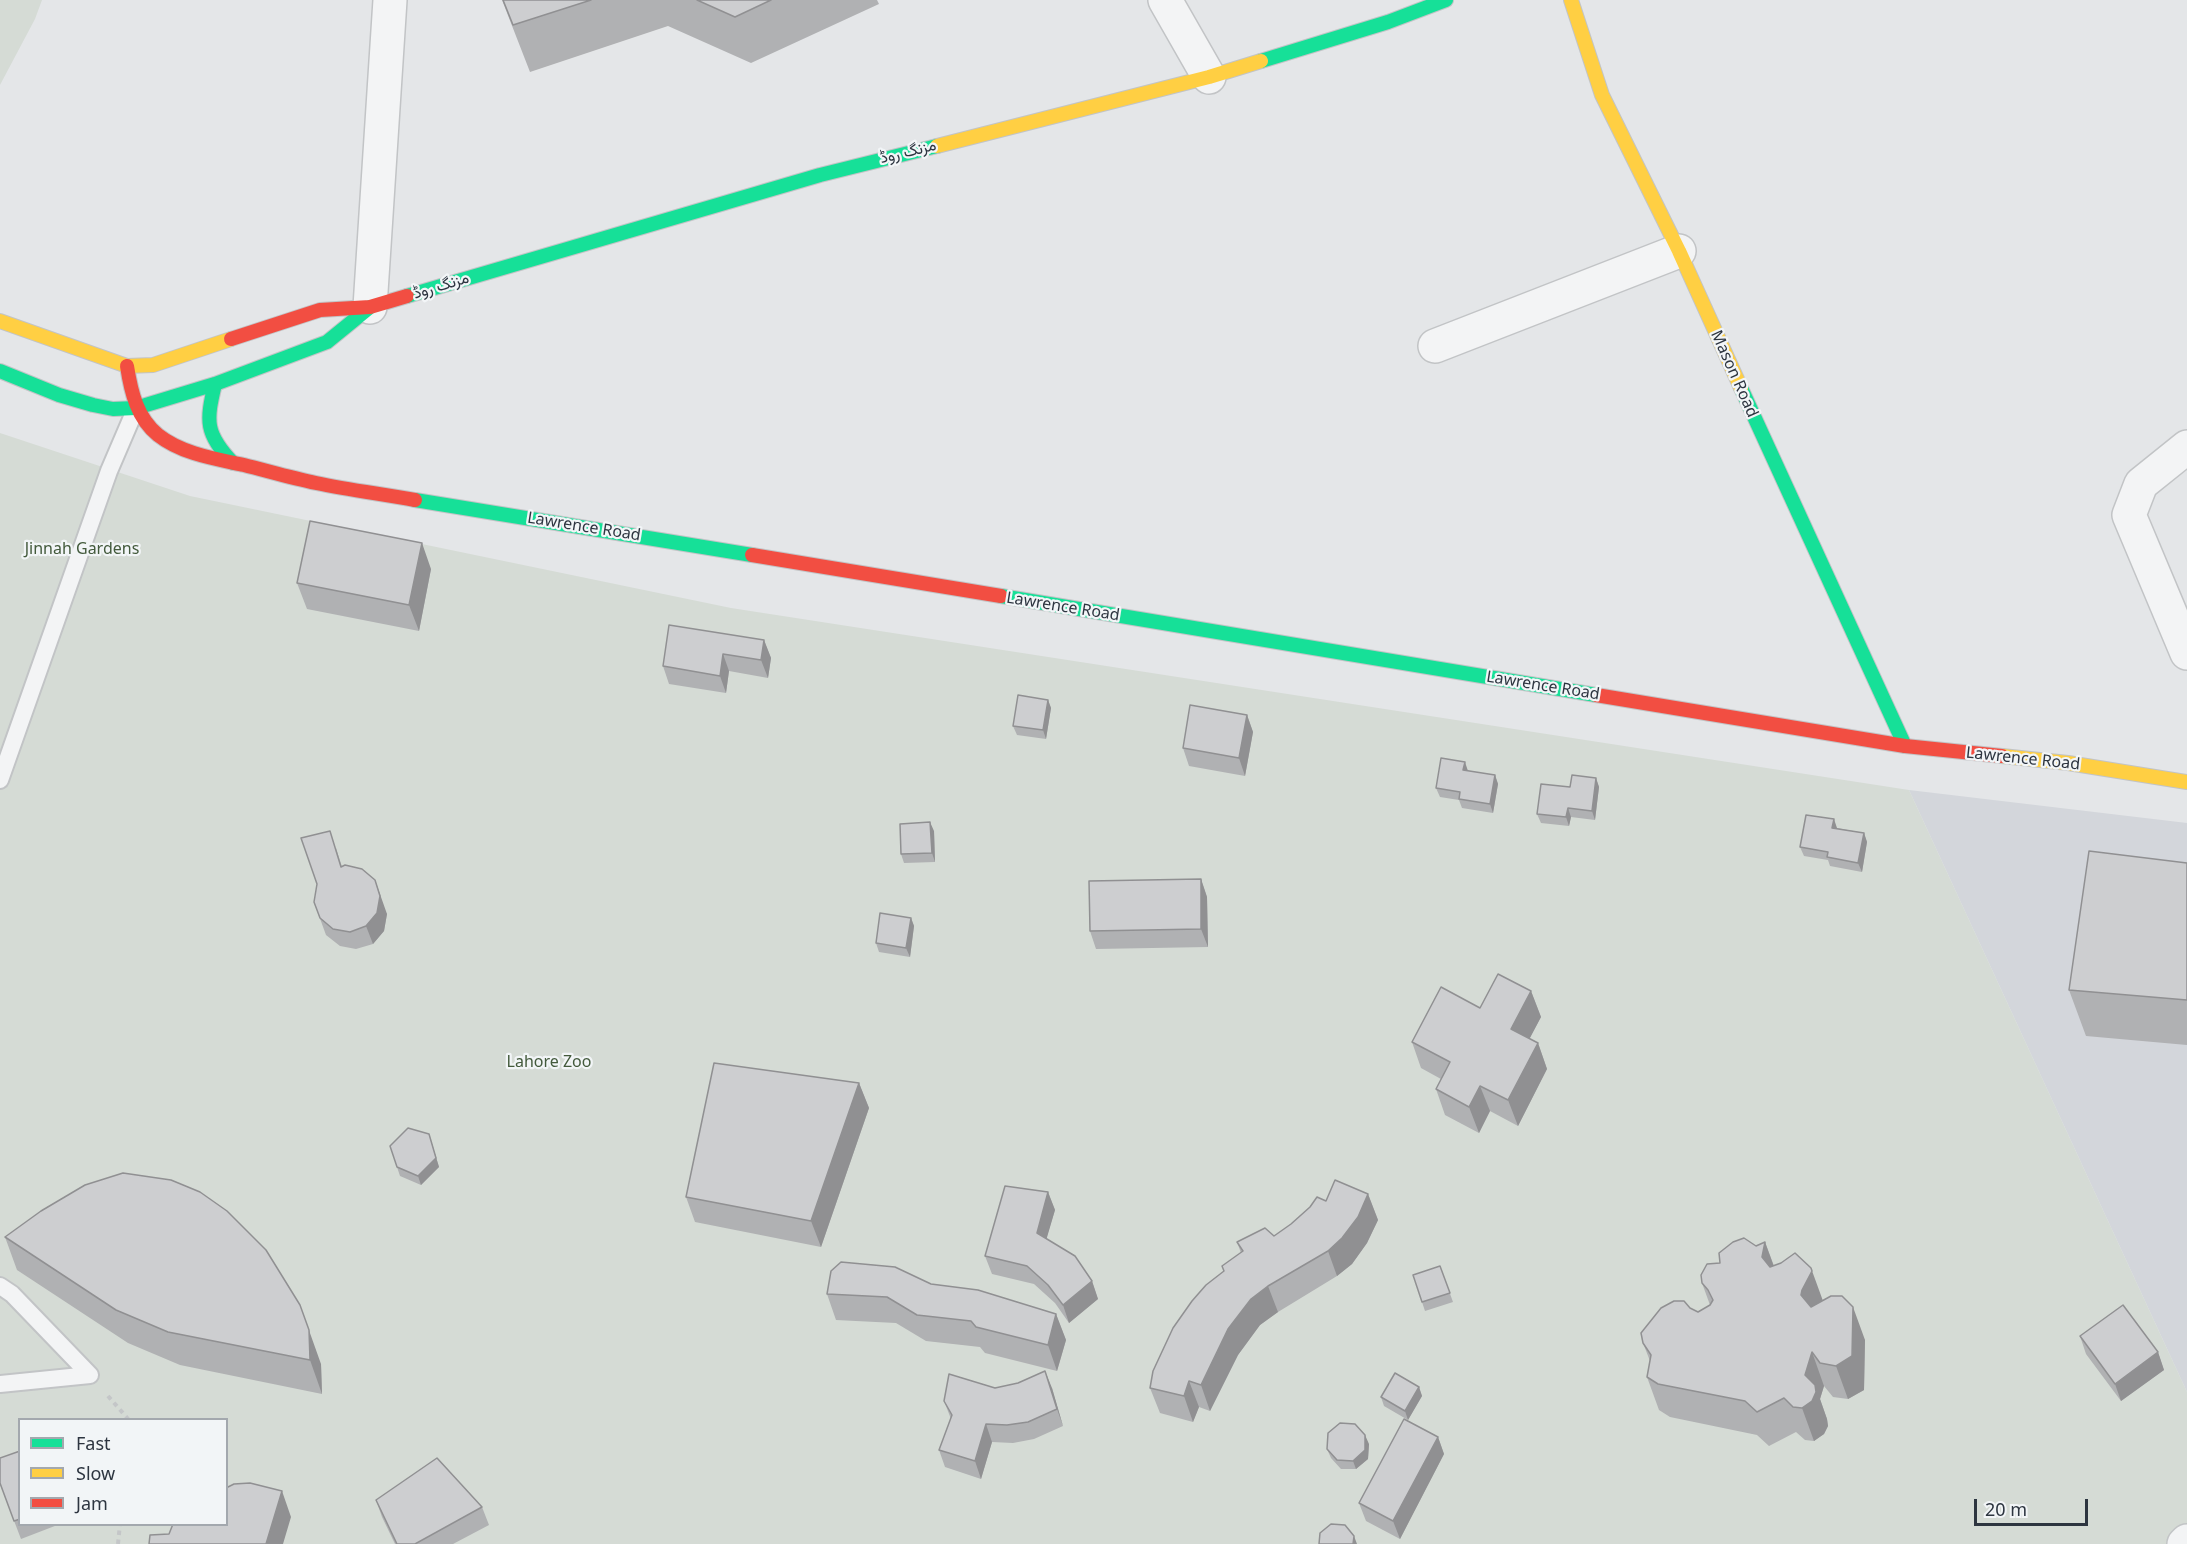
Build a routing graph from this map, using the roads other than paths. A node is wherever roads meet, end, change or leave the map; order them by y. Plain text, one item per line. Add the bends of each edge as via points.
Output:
1 (390, 0) edge
2 (1165, 0) edge
3 (1446, 0) edge
4 (1571, 0) edge
5 (1209, 77) junction
6 (1679, 251) junction
7 (370, 307) junction
8 (0, 321) edge
9 (1435, 346) dead end
10 (127, 366) junction
11 (0, 371) edge
12 (215, 384) junction
13 (136, 408) junction
14 (2187, 447) edge
15 (233, 463) junction
16 (2187, 652) edge
17 (1905, 746) junction
18 (0, 780) edge
19 (2187, 782) edge
20 (0, 1286) edge
21 (0, 1384) edge
22 (2187, 1541) edge
23 (2184, 1544) edge

1 - 7 street
2 - 5 street
3 - 5 main road, مزنگ روڈ via 1388,22
4 - 6 main road, Mason Road via 1602,95
5 - 7 main road, مزنگ روڈ via 820,175
6 - 9 street
6 - 17 main road, Mason Road
7 - 10 main road, مزنگ روڈ via 320,310 153,365
7 - 12 main road, مزنگ روڈ via 327,342
8 - 10 main road
10 - 13 main road, Lawrence Road
11 - 13 main road, مزنگ روڈ via 93,405
12 - 13 main road, مزنگ روڈ
12 - 15 main road via 209,409 210,436
13 - 15 main road, Lawrence Road via 163,440 190,453
13 - 18 lane via 109,471
14 - 16 street via 2141,484 2129,514
15 - 17 main road, Lawrence Road via 315,483
17 - 19 main road, Lawrence Road via 2068,763
20 - 21 lane via 90,1375
22 - 23 street

